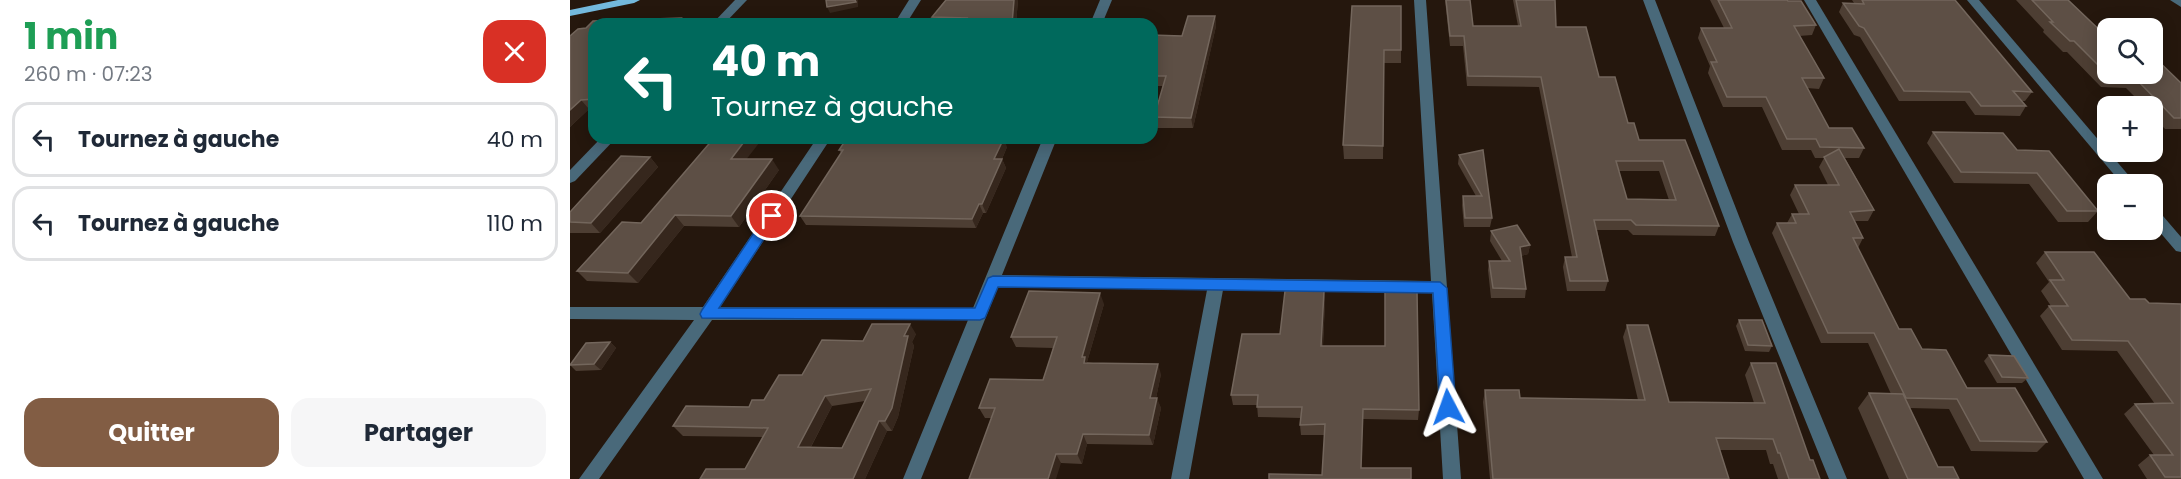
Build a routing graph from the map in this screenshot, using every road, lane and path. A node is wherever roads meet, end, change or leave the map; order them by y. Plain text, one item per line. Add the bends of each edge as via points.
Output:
1 (634, 0) edge
2 (741, 0) edge
3 (915, 0) edge
4 (1106, 0) edge
5 (1420, 0) edge
6 (1650, 0) edge
7 (1810, 0) edge
8 (1973, 0) edge
9 (2176, 0) edge
10 (2181, 4) edge
11 (570, 13) edge
12 (724, 18) edge
13 (904, 18) edge
14 (1098, 18) edge
15 (603, 144) edge
16 (820, 144) edge
17 (1048, 144) edge
18 (2121, 174) edge
19 (570, 178) edge
20 (2163, 226) edge
21 (2181, 247) edge
22 (993, 281) junction
23 (1216, 285) junction
24 (1440, 288) junction
25 (570, 313) edge
26 (707, 314) junction
27 (980, 314) junction
28 (588, 479) edge
29 (912, 479) edge
30 (1180, 479) edge
31 (1452, 479) edge
32 (1838, 479) edge
33 (2094, 479) edge

1 - 11 main road
2 - 12 street
3 - 13 street
4 - 14 street
5 - 24 street
6 - 32 street via 1741,242
7 - 33 street
8 - 18 street
9 - 10 street
15 - 19 street
16 - 26 street
17 - 22 street
20 - 21 street
22 - 23 street
22 - 27 street
23 - 24 street
23 - 30 street
24 - 31 street
25 - 26 street
26 - 27 street
26 - 28 street
27 - 29 street

